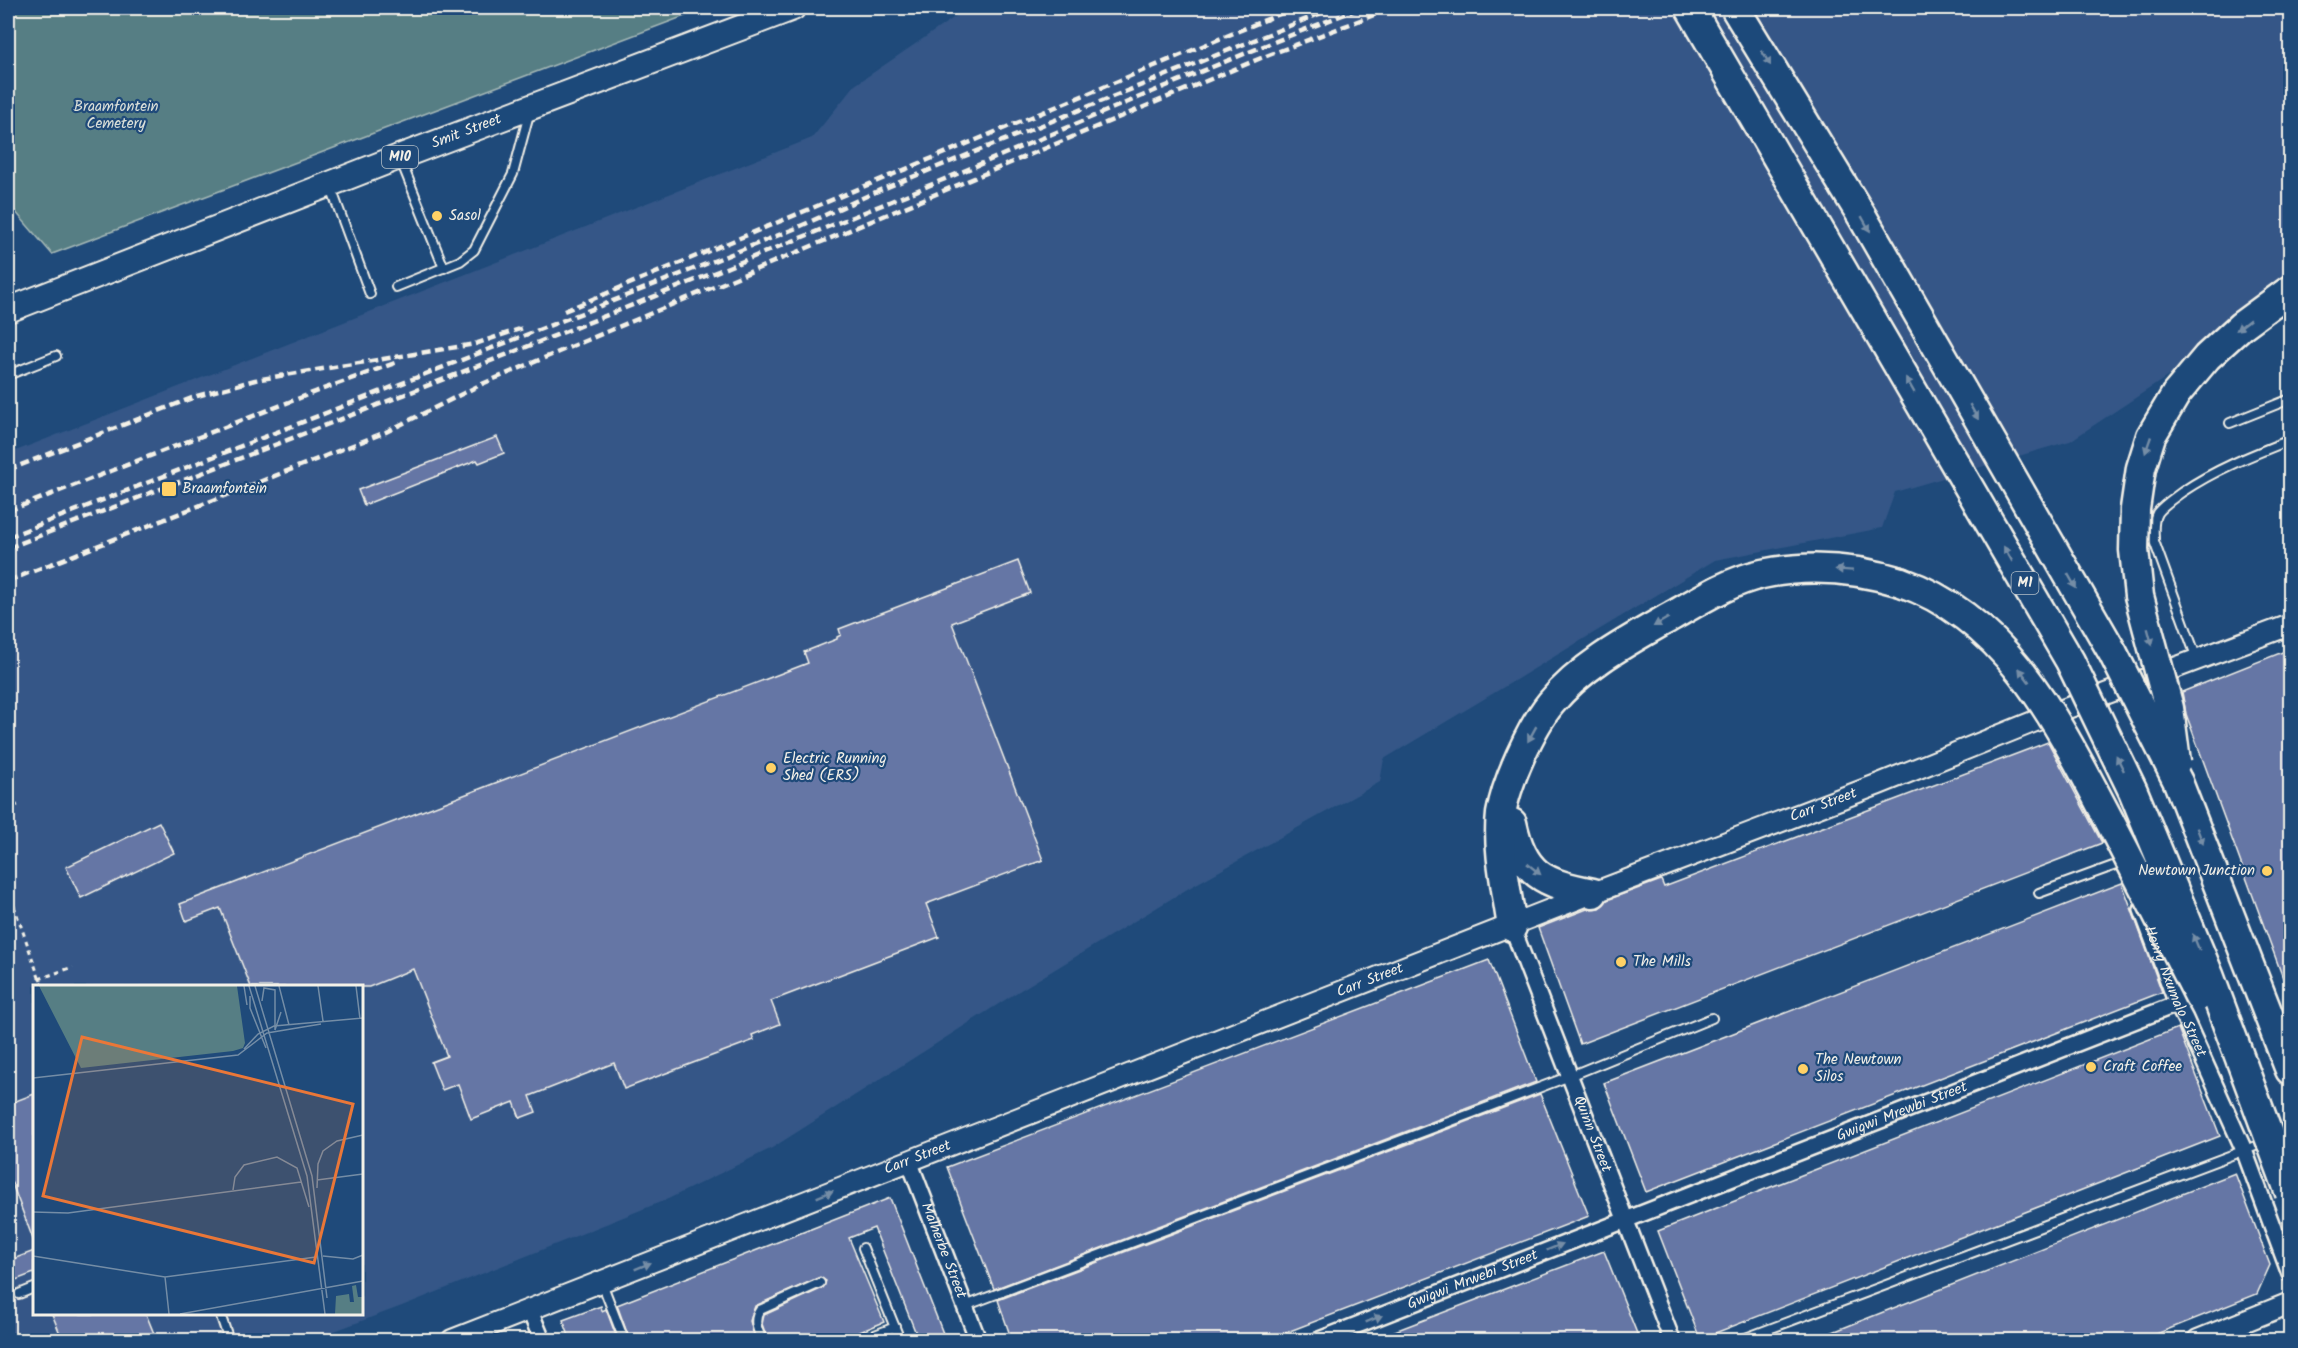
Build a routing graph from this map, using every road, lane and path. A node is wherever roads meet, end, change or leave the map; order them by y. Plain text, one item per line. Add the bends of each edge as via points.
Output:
1 (793, 8) edge
2 (1690, 8) edge
3 (1735, 8) edge
4 (531, 106) junction
5 (399, 157) junction
6 (330, 184) junction
7 (444, 268) junction
8 (396, 287) dead end
9 (2290, 290) edge
10 (370, 294) dead end
11 (8, 310) edge
12 (56, 356) dead end
13 (8, 375) edge
14 (2290, 399) edge
15 (2230, 423) dead end
16 (2290, 440) edge
17 (2290, 625) edge
18 (2197, 661) junction
19 (2065, 709) junction
20 (2178, 782) junction
21 (1506, 797) junction
22 (18, 805) dead end
23 (8, 808) edge
24 (2124, 862) junction
25 (8, 889) edge
26 (1593, 893) junction
27 (2039, 893) dead end
28 (1512, 927) junction
29 (73, 967) dead end
30 (39, 979) junction
31 (41, 985) edge
32 (2177, 1004) junction
33 (1712, 1018) dead end
34 (2290, 1070) edge
35 (1570, 1076) junction
36 (2260, 1115) junction
37 (2290, 1132) edge
38 (2244, 1150) junction
39 (909, 1161) junction
40 (2290, 1193) edge
41 (1624, 1219) junction
42 (863, 1248) dead end
43 (2290, 1274) edge
44 (602, 1282) junction
45 (820, 1283) dead end
46 (33, 1288) edge
47 (19, 1294) dead end
48 (2290, 1303) edge
49 (965, 1306) junction
50 (219, 1315) edge
51 (533, 1317) junction
52 (895, 1327) junction
53 (229, 1341) edge
54 (452, 1341) edge
55 (542, 1341) edge
56 (624, 1341) edge
57 (762, 1341) edge
58 (862, 1341) edge
59 (900, 1341) edge
60 (978, 1341) edge
61 (1319, 1341) edge
62 (1672, 1341) edge
63 (1740, 1341) edge
64 (2198, 1341) edge

1 - 4 main road, Smit Street / M10
36 -> 2 highway, M1, bridge via 2209,975 2133,791 2070,662
3 -> 20 highway, bridge via 1863,218 2113,653
4 - 5 main road, Smit Street / M10
4 - 7 lane via 513,174 497,209 474,250
5 - 6 main road, Smit Street / M10
5 - 7 lane
6 - 10 lane
6 - 11 main road, Smit Street / M10
7 - 8 lane
9 -> 20 highway, bridge via 2207,357 2176,394 2151,436 2141,468 2134,550 2139,596 2169,708
12 - 13 lane
14 - 15 lane
16 - 18 lane via 2205,476 2157,513 2154,541
17 - 18 street, Carr Street
18 - 19 street, Carr Street
19 - 24 street, Henry Nxumalo Street
19 - 26 street, Carr Street
20 -> 34 highway
21 -> 26 highway via 1517,848 1531,868 1560,886
21 - 28 highway via 1501,835
36 -> 21 highway, bridge via 2071,747 2035,689 1977,624 1922,590 1852,570 1794,569 1732,584 1628,641 1566,687 1550,703 1525,747
22 - 23 path
24 - 27 lane
24 - 32 street, Henry Nxumalo Street
25 - 30 path
26 - 28 street, Carr Street
28 - 35 street, Quinn Street
28 - 39 street, Carr Street
29 - 30 path
30 - 31 path
32 - 38 street, Henry Nxumalo Street
32 - 41 street, Gwigwi Mrewbi Street
33 - 35 lane
35 - 41 street, Quinn Street
35 - 49 lane
36 - 40 highway, M1, bridge
37 - 38 lane
38 - 43 street, Henry Nxumalo Street
38 - 63 lane
44 -> 39 street, Carr Street
39 - 49 street, Malherbe Street
61 -> 41 street, Gwigwi Mrwebi Street
41 - 62 street, Quinn Street
42 - 52 lane
44 - 51 street, Carr Street
44 - 56 lane
45 - 57 lane via 760,1310 756,1325
46 - 47 lane
48 - 64 street
49 - 60 street, Malherbe Street
50 - 53 lane
51 - 54 street, Carr Street
51 - 55 street
52 - 58 lane
52 - 59 lane

